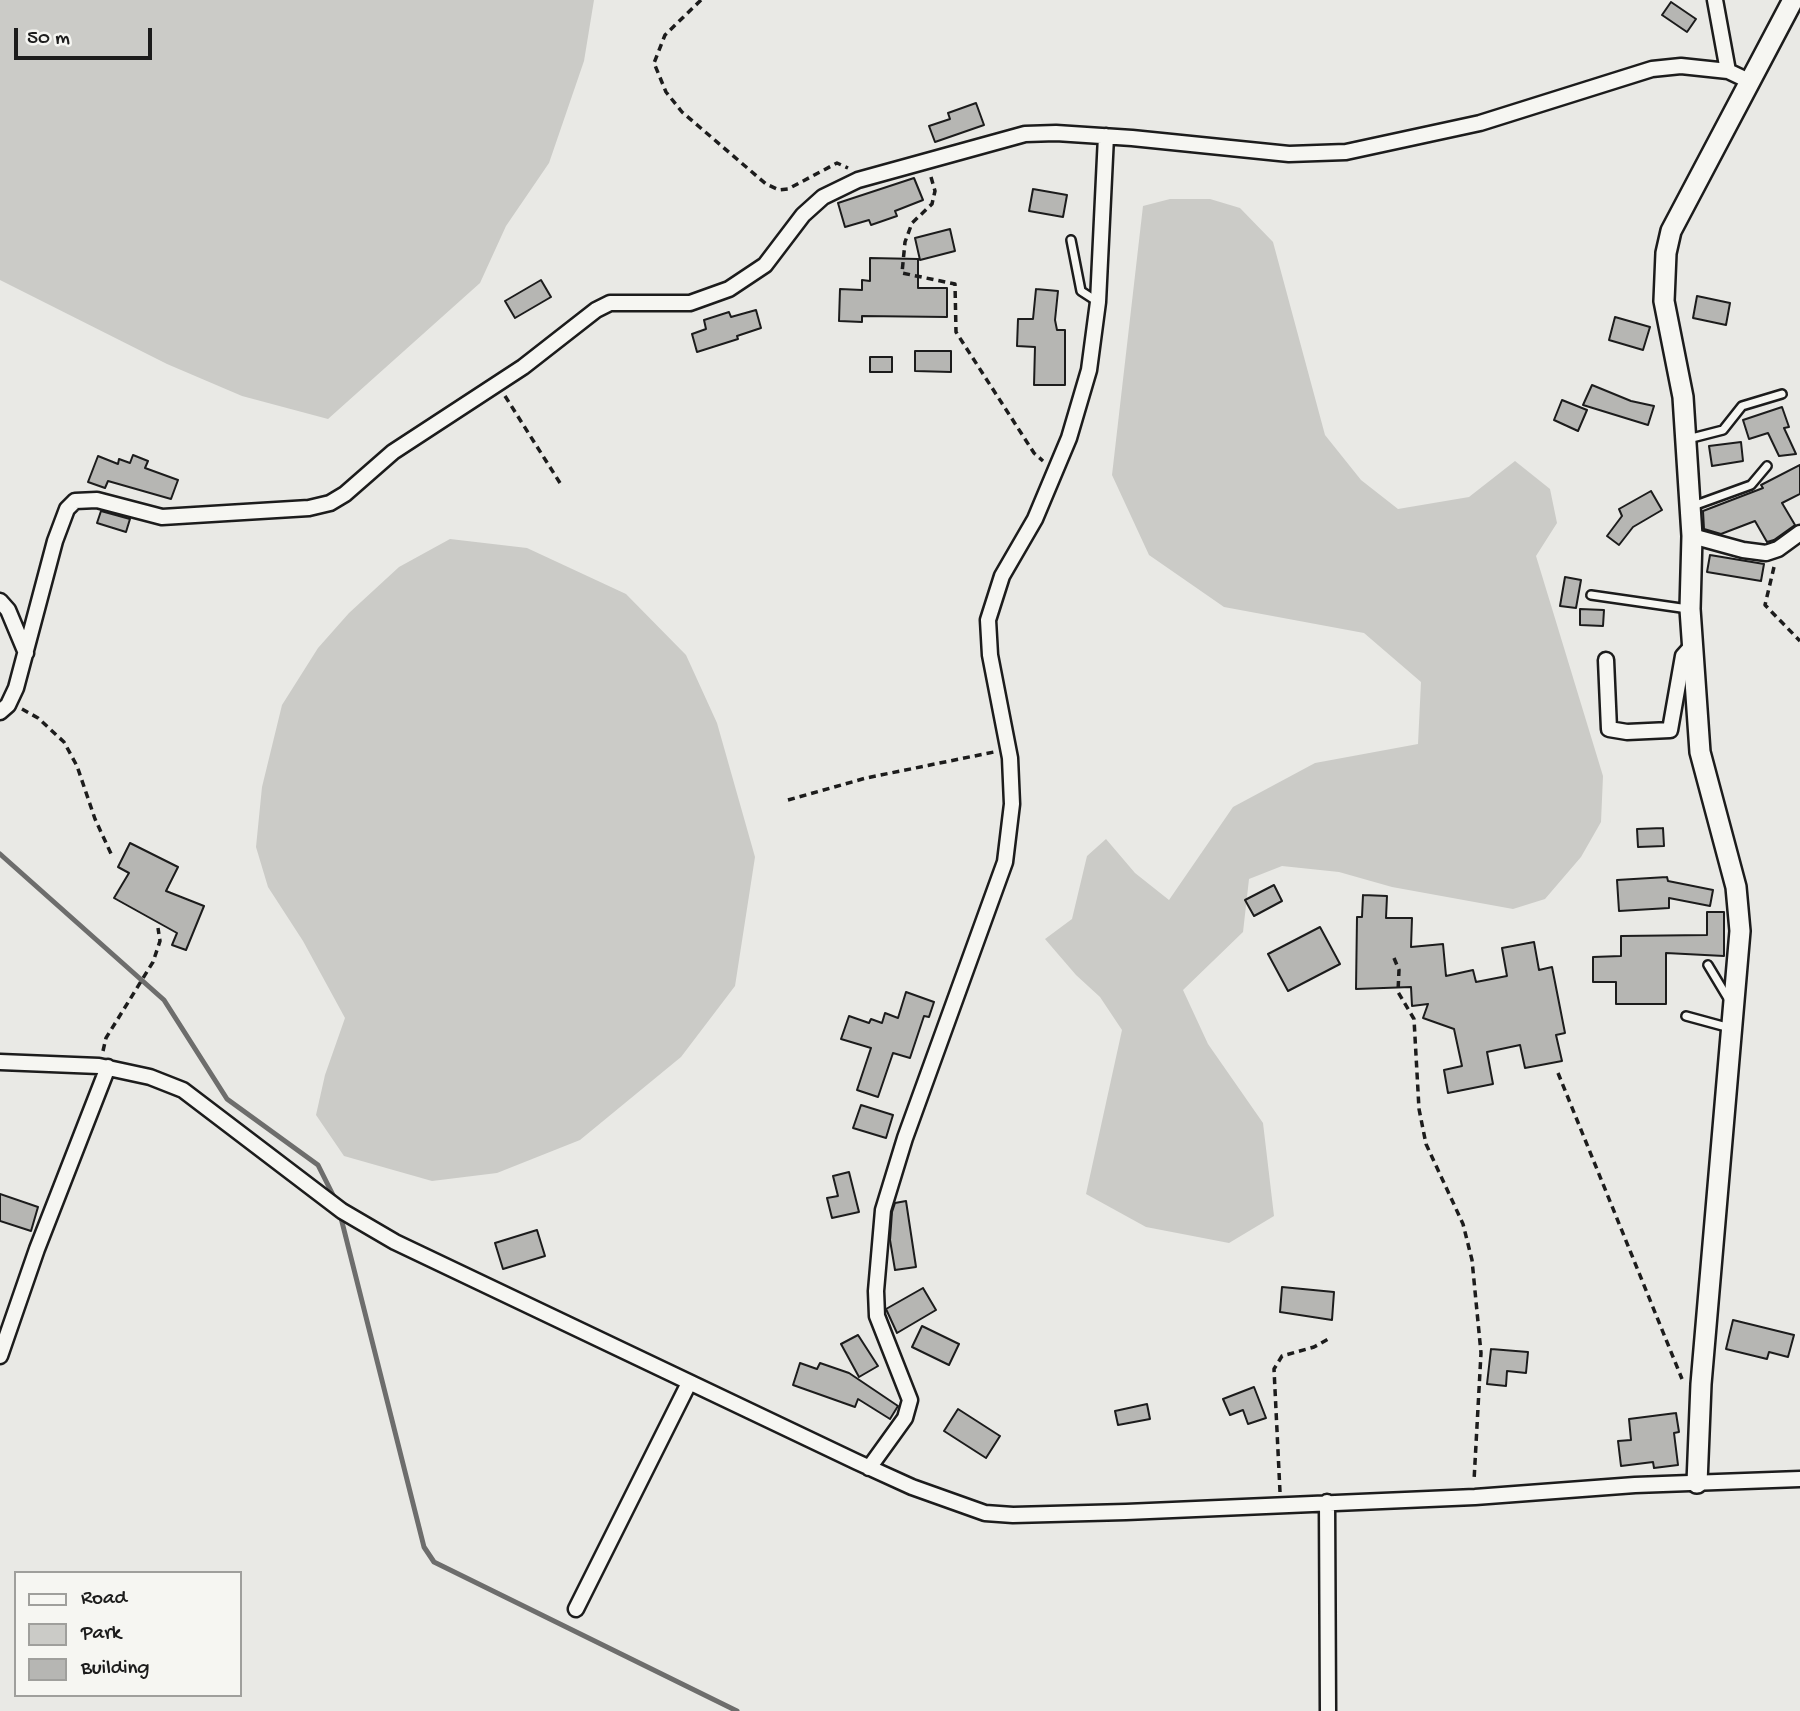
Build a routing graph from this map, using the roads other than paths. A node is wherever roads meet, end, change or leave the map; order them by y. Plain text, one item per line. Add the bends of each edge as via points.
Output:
1 (1715, 0) edge
2 (1793, 0) edge
3 (1728, 71) junction
4 (1749, 81) junction
5 (1106, 136) junction
6 (1071, 240) dead end
7 (1098, 302) junction
8 (1782, 394) dead end
9 (1684, 440) junction
10 (1767, 466) dead end
11 (1689, 507) junction
12 (1800, 533) edge
13 (1692, 536) junction
14 (1591, 595) dead end
15 (0, 601) edge
16 (1690, 609) junction
17 (1693, 645) junction
18 (26, 653) junction
19 (1606, 660) dead end
20 (5, 707) edge
21 (1708, 965) dead end
22 (1733, 1006) junction
23 (1686, 1016) dead end
24 (1731, 1028) junction
25 (0, 1062) edge
26 (103, 1067) junction
27 (0, 1356) edge
28 (689, 1383) junction
29 (869, 1468) junction
30 (1800, 1479) edge
31 (1697, 1483) junction
32 (1327, 1502) junction
33 (576, 1609) dead end
34 (1328, 1711) edge

1 - 3 street
2 - 4 street
3 - 4 street
3 - 5 street via 1681,66 1652,69 1480,123 1346,152 1289,154
4 - 9 street via 1671,231 1666,253 1664,300 1682,397
5 - 7 street
5 - 18 street via 1025,135 858,180 823,197 803,215 765,265 729,289 691,303 610,303 579,321 523,367 393,452 330,503 162,517 97,500 75,501 67,509 55,541
6 - 7 lane via 1081,291
7 - 29 street via 1089,370 1069,438 1035,519 1002,576 988,620 1012,804 1005,862 883,1210 877,1316 910,1400 905,1418
8 - 9 lane via 1736,409 1723,430
9 - 11 street
10 - 11 lane via 1751,485
11 - 13 street
12 - 13 street via 1766,553
13 - 16 street
14 - 16 lane
15 - 18 street
16 - 17 street
17 - 19 street via 1683,656 1670,730 1609,729
17 - 22 street via 1700,752 1736,887 1740,931
18 - 20 street
21 - 22 lane
22 - 24 street
23 - 24 lane
24 - 31 street via 1700,1384
25 - 26 street
26 - 27 street
26 - 28 street via 183,1090 342,1212
28 - 29 street
28 - 33 street
29 - 32 street via 985,1513
30 - 31 street
31 - 32 street
32 - 34 street

